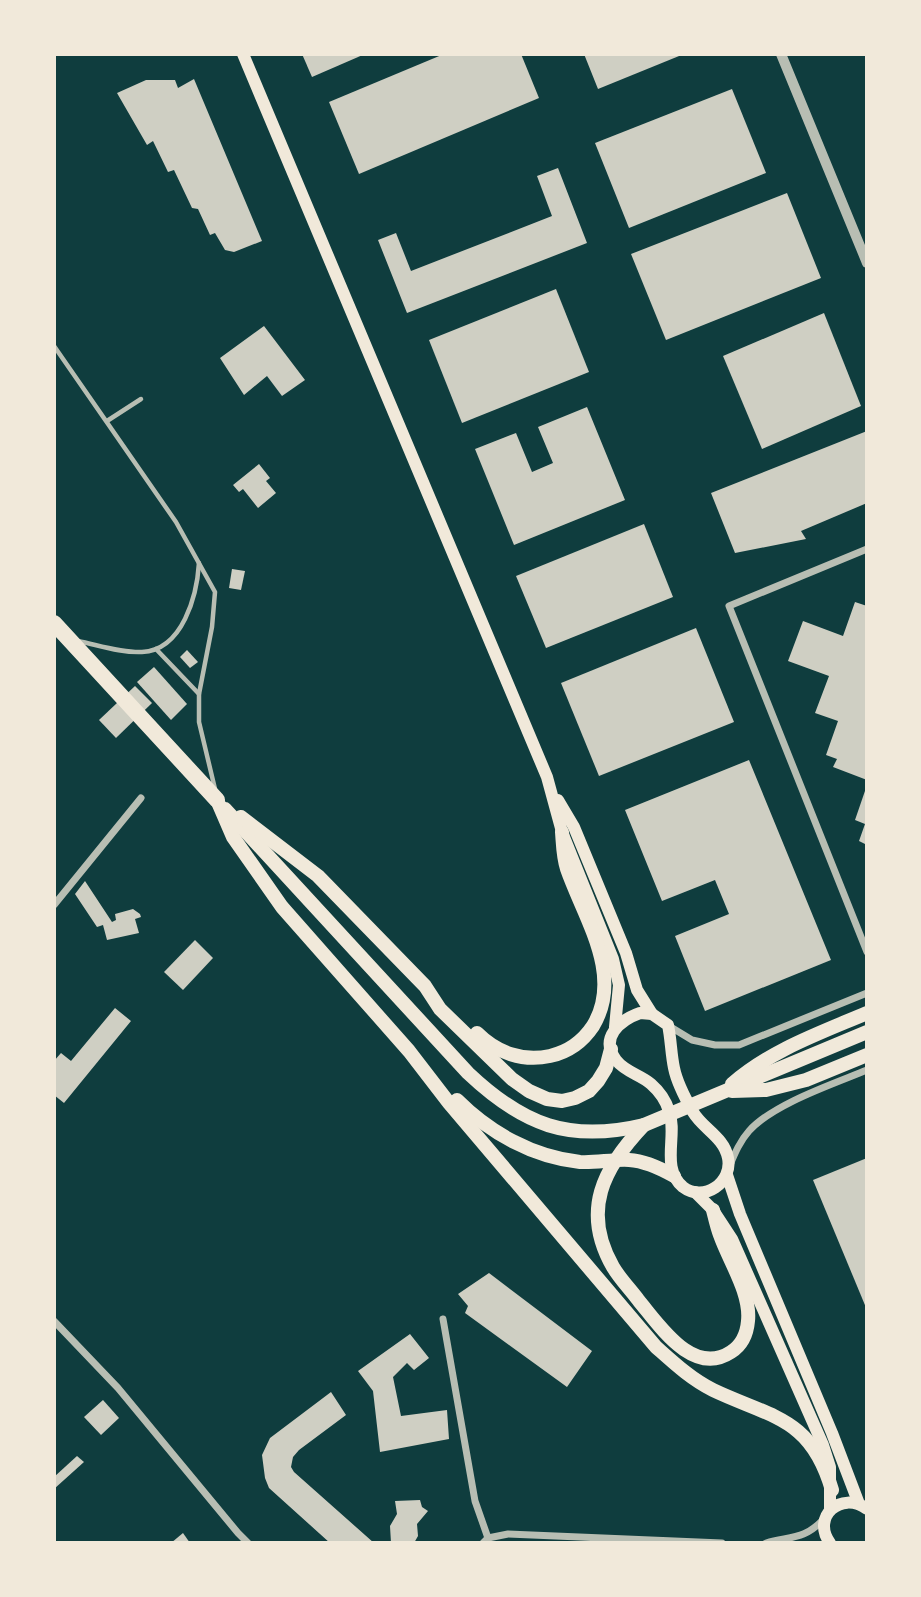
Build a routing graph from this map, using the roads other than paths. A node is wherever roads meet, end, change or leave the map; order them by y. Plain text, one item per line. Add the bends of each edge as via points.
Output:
1 (243, 54) edge
2 (781, 54) edge
3 (867, 263) edge
4 (54, 346) edge
5 (141, 399) dead end
6 (107, 421) junction
7 (867, 549) edge
8 (200, 562) junction
9 (54, 615) edge
10 (54, 622) edge
11 (72, 640) junction
12 (156, 649) junction
13 (199, 694) junction
14 (552, 789) junction
15 (141, 799) dead end
16 (217, 800) junction
17 (562, 832) junction
18 (54, 905) edge
19 (867, 952) edge
20 (425, 986) junction
21 (867, 993) edge
22 (867, 1013) edge
23 (652, 1014) junction
24 (668, 1026) junction
25 (615, 1027) junction
26 (867, 1032) edge
27 (611, 1049) junction
28 (410, 1051) junction
29 (867, 1055) edge
30 (867, 1070) edge
31 (716, 1094) junction
32 (647, 1124) junction
33 (728, 1171) junction
34 (674, 1176) junction
35 (695, 1192) junction
36 (713, 1210) junction
37 (443, 1319) dead end
38 (54, 1321) edge
39 (832, 1490) junction
40 (863, 1506) edge
41 (827, 1514) junction
42 (486, 1540) edge
43 (689, 1542) edge
44 (248, 1543) edge
45 (722, 1543) edge
46 (766, 1543) edge
47 (830, 1543) edge

1 - 14 main road
2 - 3 street
4 - 6 lane
5 - 6 lane
6 - 8 lane
7 - 19 street via 729,606
8 - 12 lane via 191,609 180,628
8 - 13 lane via 215,592
9 - 11 highway
10 - 11 highway
11 - 12 lane via 121,650
11 - 16 highway
12 - 13 lane
13 - 16 lane via 200,722
14 - 17 main road
14 - 23 main road via 574,827 638,990
15 - 18 street
16 - 20 highway via 318,876
16 - 28 highway via 233,837 282,907
16 - 32 highway via 494,1098 524,1117 558,1129 592,1134
17 - 20 highway via 566,866 605,972 605,996 589,1032 559,1054 517,1057 483,1039
17 - 25 main road via 613,959 619,985
20 - 27 highway via 440,1009 512,1079 547,1099 562,1101 589,1091 606,1068
21 - 24 street via 738,1045 692,1040
22 - 31 highway via 785,1048
23 - 24 main road
23 - 25 main road via 640,1013
24 - 33 main road via 674,1069 684,1094 698,1119 722,1143 728,1154
25 - 27 main road
26 - 31 highway
27 - 34 main road via 616,1061 653,1086 668,1107 673,1121
28 - 34 highway via 468,1111 520,1146 578,1162 646,1163
28 - 39 highway via 656,1347 712,1389 786,1422 817,1451
29 - 31 highway via 793,1084
30 - 33 street via 790,1102 751,1129
31 - 32 highway
32 - 36 highway via 608,1170 601,1187 597,1230 614,1270 667,1335 683,1349 708,1359 734,1350 743,1340 749,1316
33 - 35 main road via 709,1192
33 - 40 main road via 740,1214
34 - 35 main road
35 - 36 main road
36 - 39 main road via 732,1239 823,1445
37 - 42 street
38 - 44 street via 118,1388
39 - 41 main road
40 - 41 main road via 839,1504
41 - 46 street via 814,1530
41 - 47 main road via 824,1530
42 - 43 street via 508,1534
43 - 45 street

